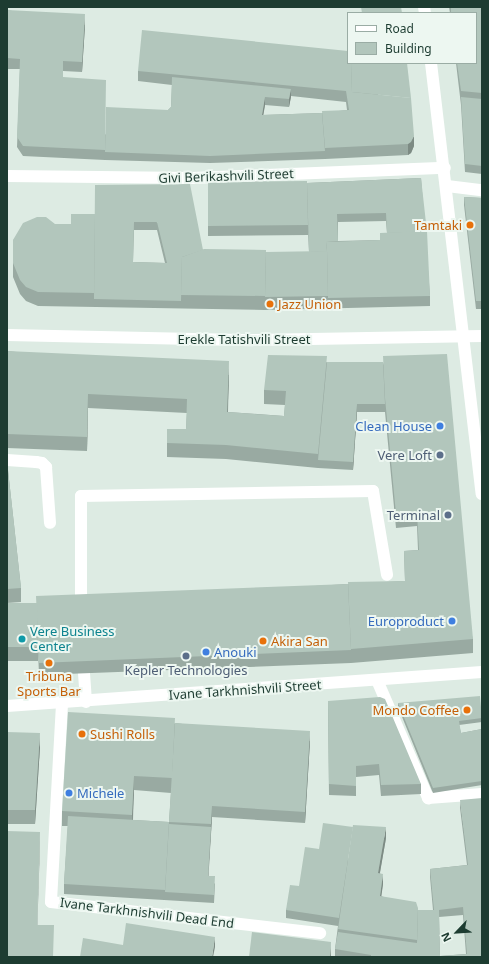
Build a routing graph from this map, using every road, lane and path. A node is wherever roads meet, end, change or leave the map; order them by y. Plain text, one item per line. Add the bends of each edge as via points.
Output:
1 (431, 64) edge
2 (445, 168) junction
3 (7, 176) edge
4 (447, 186) junction
5 (482, 190) edge
6 (7, 335) edge
7 (465, 336) junction
8 (482, 336) edge
9 (7, 460) edge
10 (482, 494) edge
11 (50, 523) dead end
12 (387, 575) dead end
13 (81, 607) edge
14 (482, 672) edge
15 (84, 673) edge
16 (377, 680) junction
17 (86, 702) junction
18 (62, 704) junction
19 (7, 706) edge
20 (482, 794) edge
21 (320, 933) dead end

1 - 2 street
2 - 3 street, Givi Berikashvili Street via 192,178
2 - 4 street
4 - 5 street
4 - 7 street
6 - 7 street, Erekle Tatishvili Street via 253,340
7 - 8 street, Erekle Tatishvili Street
7 - 10 street
9 - 11 street via 42,463 46,467
12 - 13 street via 372,491 81,496
14 - 16 street, Ivane Tarkhnishvili Street
15 - 17 street
16 - 17 street, Ivane Tarkhnishvili Street
16 - 20 street via 428,798
17 - 18 street, Ivane Tarkhnishvili Street
18 - 19 street, Ivane Tarkhnishvili Street
18 - 21 street, Ivane Tarkhnishvili Dead End via 51,902

